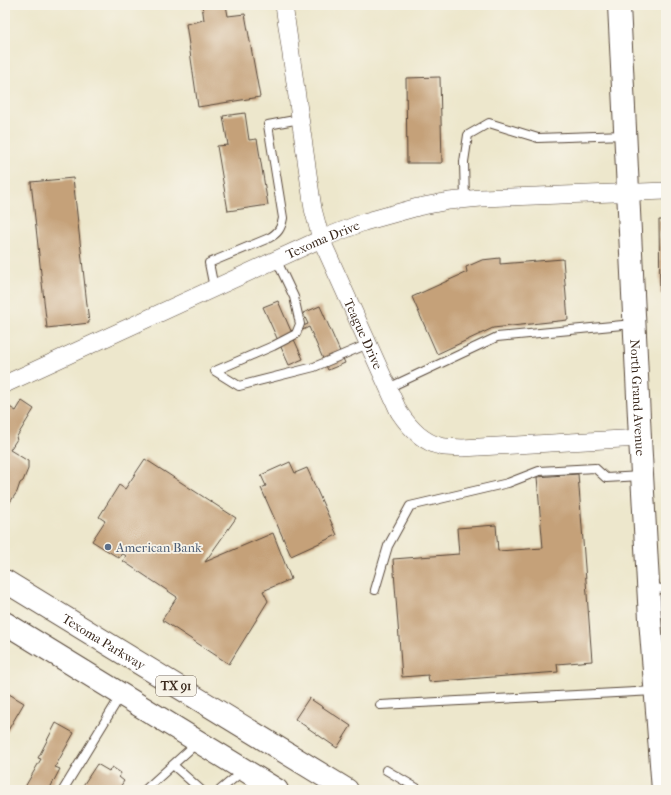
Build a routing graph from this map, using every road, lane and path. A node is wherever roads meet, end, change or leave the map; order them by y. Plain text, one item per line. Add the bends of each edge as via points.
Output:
1 (284, 5) edge
2 (620, 5) edge
3 (300, 119) junction
4 (626, 135) junction
5 (666, 191) edge
6 (628, 192) junction
7 (465, 200) junction
8 (321, 239) junction
9 (276, 259) junction
10 (214, 288) junction
11 (634, 324) junction
12 (368, 344) junction
13 (5, 384) edge
14 (388, 388) junction
15 (640, 438) junction
16 (642, 476) junction
17 (5, 581) edge
18 (657, 589) edge
19 (375, 590) dead end
20 (5, 624) edge
21 (656, 690) junction
22 (121, 694) junction
23 (380, 705) dead end
24 (198, 742) junction
25 (173, 765) junction
26 (244, 770) junction
27 (386, 770) dead end
28 (272, 789) edge
29 (416, 789) edge
30 (63, 790) edge
31 (145, 790) edge
32 (201, 790) edge
33 (220, 790) edge
34 (346, 790) edge
35 (663, 790) edge

1 - 3 street, Teague Drive
2 - 4 main road, North Grand Avenue
3 - 8 street, Teague Drive via 313,209
3 - 10 lane via 268,125 283,218 278,233 209,263
4 - 6 main road, North Grand Avenue
4 - 7 lane via 538,138 489,123 468,135 464,162
5 - 6 street, Texoma Drive
6 - 7 street, Texoma Drive
6 - 11 main road, North Grand Avenue
7 - 8 street, Texoma Drive via 418,207 364,222
8 - 9 street, Texoma Drive
8 - 12 street, Teague Drive
9 - 10 street, Texoma Drive
9 - 12 lane via 294,297 300,324 296,334 215,371 239,386 314,367
10 - 13 street, Texoma Drive
11 - 14 lane via 497,337
11 - 15 main road, North Grand Avenue
12 - 14 street, Teague Drive
14 - 15 street, Teague Drive via 398,412 408,425 423,438 440,446 462,448
15 - 16 main road, North Grand Avenue
16 - 18 main road, North Grand Avenue
16 - 19 lane via 606,478 595,468 540,471 508,483 410,506 388,546
17 - 34 main road, Texoma Parkway / TX 91
18 - 21 main road, North Grand Avenue
20 - 22 main road, TX 91
21 - 23 lane
21 - 35 main road, North Grand Avenue
22 - 24 main road, TX 91
22 - 30 lane
24 - 25 lane
24 - 26 main road, TX 91
25 - 31 lane
25 - 32 lane
26 - 28 main road, TX 91
26 - 33 lane
27 - 29 lane

